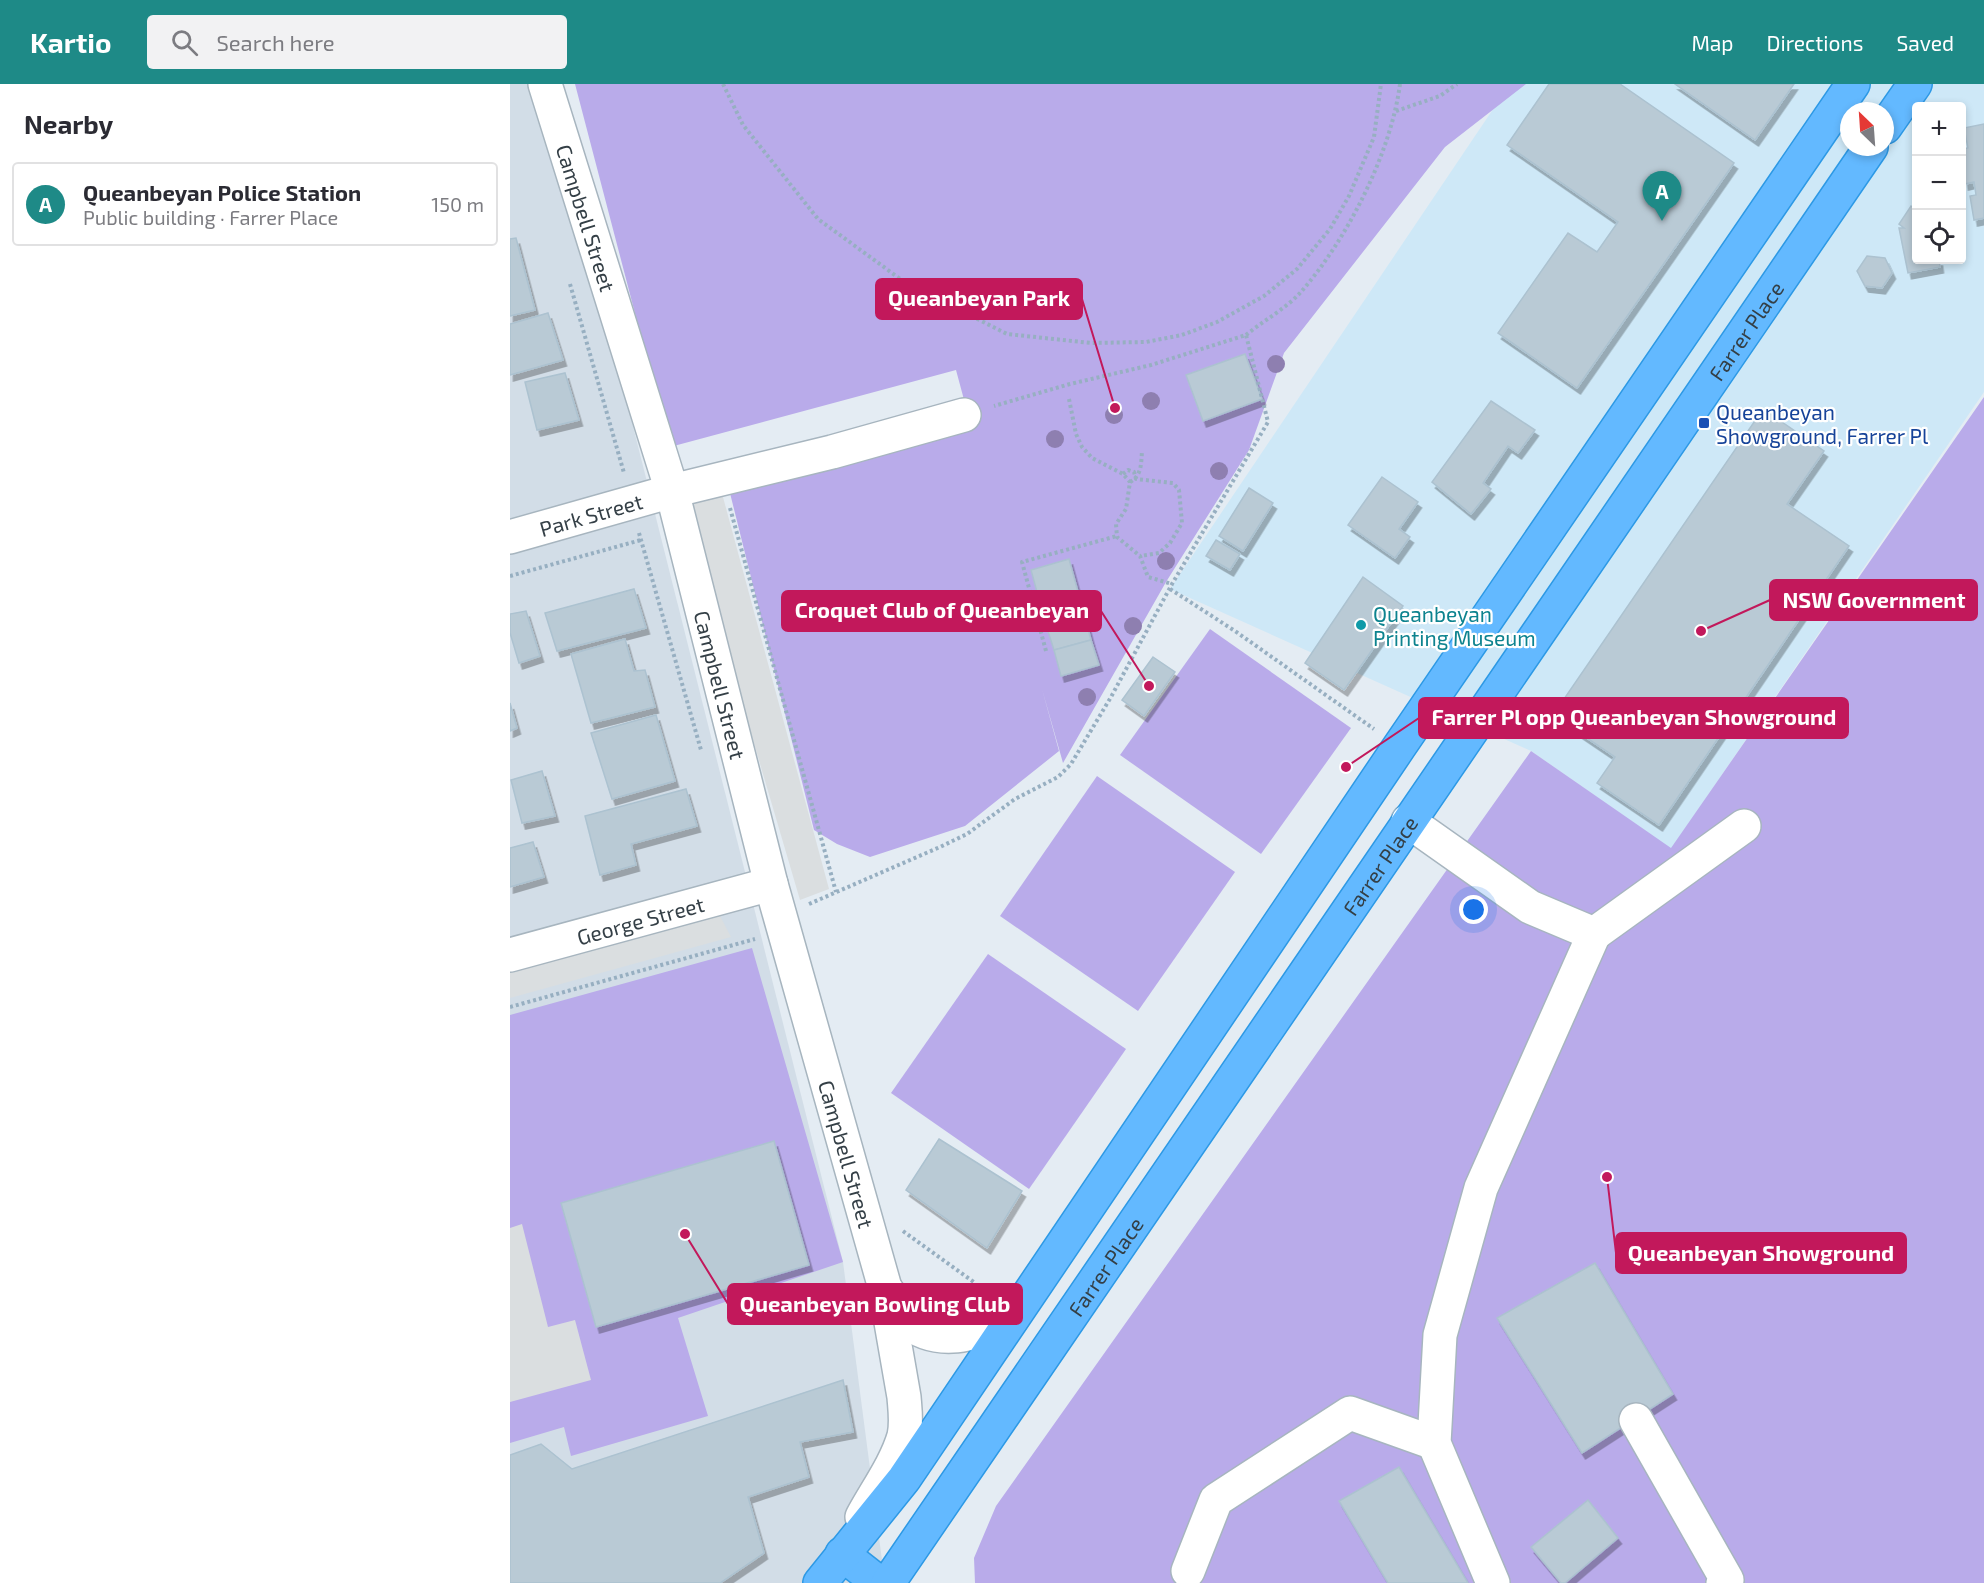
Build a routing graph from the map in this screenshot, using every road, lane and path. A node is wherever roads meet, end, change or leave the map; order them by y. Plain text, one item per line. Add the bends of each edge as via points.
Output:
1 (545, 84) edge
2 (723, 84) edge
3 (1381, 84) edge
4 (1400, 84) edge
5 (1457, 84) edge
6 (1853, 84) edge
7 (1915, 84) edge
8 (1396, 111) junction
9 (1894, 114) edge
10 (1865, 156) edge
11 (1246, 335) junction
12 (1069, 399) dead end
13 (964, 415) joint
14 (1142, 451) dead end
15 (1603, 451) junction
16 (1123, 474) junction
17 (1136, 479) junction
18 (1644, 479) junction
19 (1130, 482) junction
20 (672, 491) junction
21 (1117, 536) junction
22 (510, 537) edge
23 (641, 540) dead end
24 (1140, 556) junction
25 (510, 576) edge
26 (1171, 587) junction
27 (1046, 651) dead end
28 (1399, 747) junction
29 (1408, 821) junction
30 (1744, 826) dead end
31 (776, 898) junction
32 (1594, 934) junction
33 (755, 939) dead end
34 (510, 955) edge
35 (510, 1007) edge
36 (885, 1288) junction
37 (1011, 1320) junction
38 (1636, 1420) dead end
39 (1434, 1443) junction
40 (842, 1554) junction
41 (1188, 1570) dead end
42 (820, 1583) edge
43 (879, 1583) edge
44 (888, 1583) edge
45 (1493, 1583) edge
46 (1723, 1583) edge

1 - 20 street, Campbell Street
2 - 3 path via 743,125 818,219 903,280 1007,334 1091,343 1146,342 1199,329 1264,296 1297,268 1330,229 1349,196 1374,137
4 - 8 path
5 - 8 path via 1440,96
6 - 15 highway
7 - 9 highway
8 - 11 path via 1369,184 1335,248 1299,294
10 - 18 highway, Farrer Place
11 - 13 path via 1151,366 1070,384
11 - 26 path via 1268,422
12 - 16 path via 1082,447 1092,458
13 - 20 street, Park Street
14 - 17 path
15 - 18 highway
15 - 28 highway
16 - 17 path via 1128,470 1134,472
16 - 19 path
17 - 19 path
17 - 24 path via 1173,483 1179,490 1182,524 1159,553
18 - 29 highway, Farrer Place
19 - 21 path via 1126,510 1116,524
20 - 22 street, Park Street
20 - 31 street, Campbell Street
21 - 24 path
21 - 27 path via 1022,562
23 - 25 path
24 - 26 path via 1148,577
26 - 28 path
26 - 31 path via 1111,697 1071,764 1058,777 1015,799 967,834 795,910
28 - 37 highway
29 - 32 street via 1530,907
29 - 44 highway, Farrer Place
30 - 32 street
31 - 34 street, George Street
31 - 36 street, Campbell Street
32 - 39 street via 1481,1188 1440,1335
33 - 35 path
36 - 37 street, Campbell Street via 904,1319 928,1333 966,1336
36 - 40 street, Campbell Street via 904,1397 904,1434
37 - 40 highway via 904,1479
38 - 46 street via 1727,1580
39 - 41 street via 1350,1413 1216,1500
39 - 45 street
40 - 42 highway
40 - 43 highway

